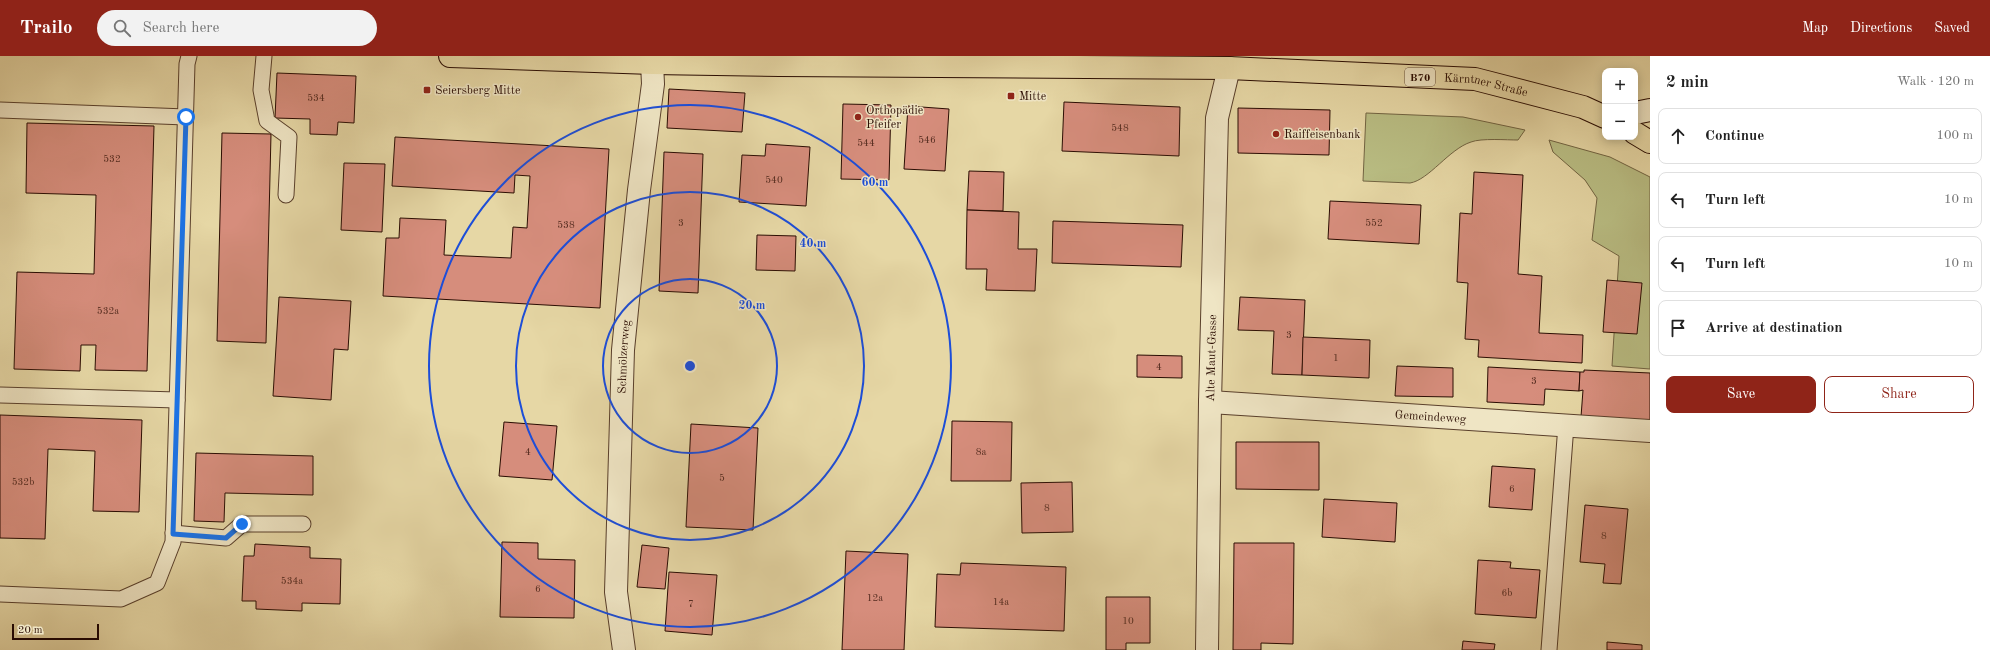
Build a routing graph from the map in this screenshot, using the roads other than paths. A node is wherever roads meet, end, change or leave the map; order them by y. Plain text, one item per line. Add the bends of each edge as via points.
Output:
1 (189, 56) edge
2 (264, 56) edge
3 (450, 56) edge
4 (583, 58) edge
5 (899, 60) edge
6 (1230, 62) edge
7 (652, 63) junction
8 (0, 110) edge
9 (1650, 110) edge
10 (1638, 112) edge
11 (1602, 116) edge
12 (186, 117) junction
13 (1638, 135) edge
14 (1650, 142) edge
15 (286, 195) dead end
16 (0, 395) edge
17 (177, 400) junction
18 (1210, 402) junction
19 (1566, 425) junction
20 (1650, 430) edge
21 (303, 524) dead end
22 (173, 534) junction
23 (0, 594) edge
24 (624, 650) edge
25 (1207, 650) edge
26 (1548, 650) edge

1 - 12 lane
2 - 15 lane via 261,90 267,121 289,137
3 - 4 main road, Kärntner Straße / B70
4 - 7 main road, Kärntner Straße / B70
5 - 6 main road, Kärntner Straße / B70 via 1179,69
5 - 7 main road, Kärntner Straße / B70
6 - 11 main road, Kärntner Straße / B70 via 1474,79 1582,107
6 - 18 street, Alte Maut-Gasse via 1217,118
7 - 24 street, Schmölzerweg via 652,92 623,350 616,592
8 - 12 lane
9 - 10 street
12 - 17 lane
13 - 14 main road
16 - 17 lane
17 - 22 lane
18 - 19 street, Gemeindeweg
18 - 25 street, Alte Maut-Gasse
19 - 20 street, Gemeindeweg
19 - 26 lane
21 - 22 lane via 242,524 226,538
22 - 23 lane via 173,542 157,583 121,599

